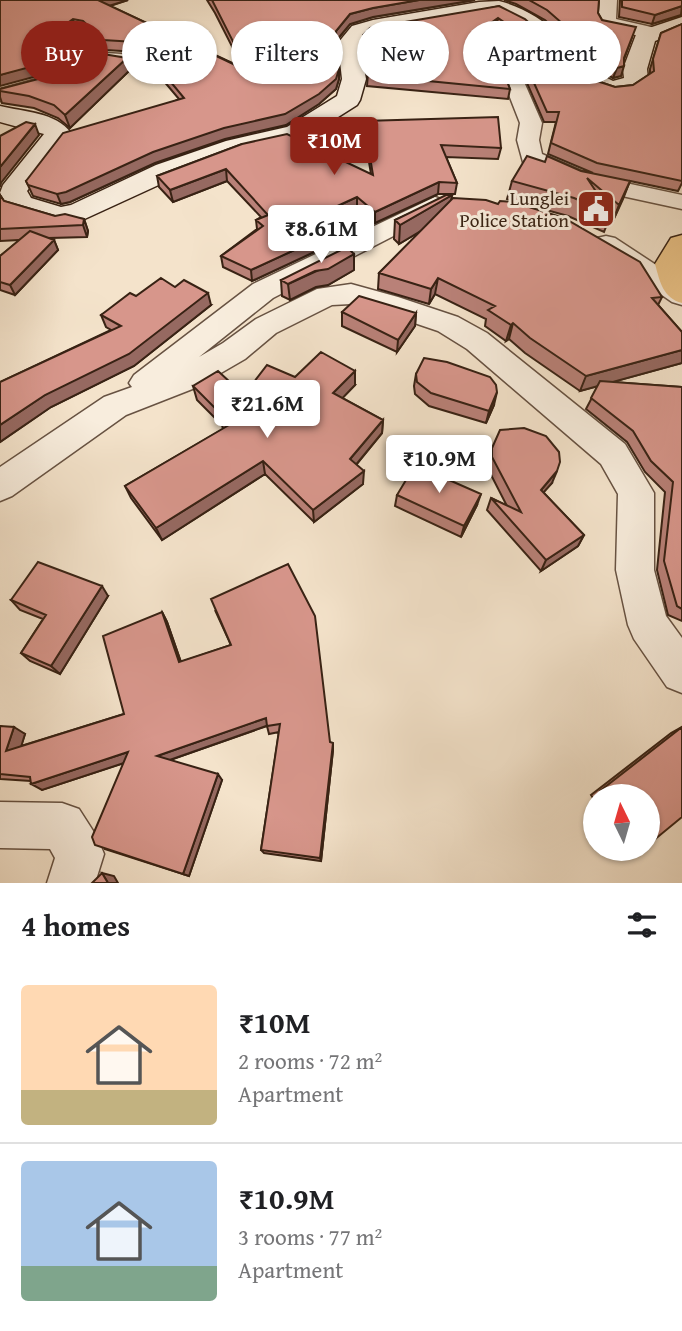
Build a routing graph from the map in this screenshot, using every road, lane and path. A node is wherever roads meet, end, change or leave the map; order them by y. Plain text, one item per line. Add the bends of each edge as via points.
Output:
1 (608, 0) edge
2 (682, 23) edge
3 (653, 33) junction
4 (40, 84) edge
5 (515, 84) edge
6 (0, 95) edge
7 (0, 114) edge
8 (460, 202) edge
9 (682, 202) edge
10 (581, 230) edge
11 (682, 245) edge
12 (682, 293) edge
13 (115, 406) junction
14 (0, 486) edge
15 (682, 672) edge
16 (0, 825) edge
17 (71, 883) edge

1 - 3 street via 607,23
2 - 3 main road
3 - 7 main road via 645,37 640,49 636,80 628,87 607,88 543,30 499,7 381,25 360,32 349,43 354,79 348,100 296,133 235,147 166,171 78,213 60,216 20,204 13,191 58,133 50,125
4 - 6 street
5 - 9 street via 531,123 531,157 591,182
8 - 13 street via 439,204 408,216 263,291
10 - 12 street
11 - 12 main road via 671,264
13 - 14 street
13 - 15 street via 184,380 266,326 327,296 351,295 448,324 477,341 613,454 636,493 635,570 648,625
16 - 17 street via 62,826 80,854

